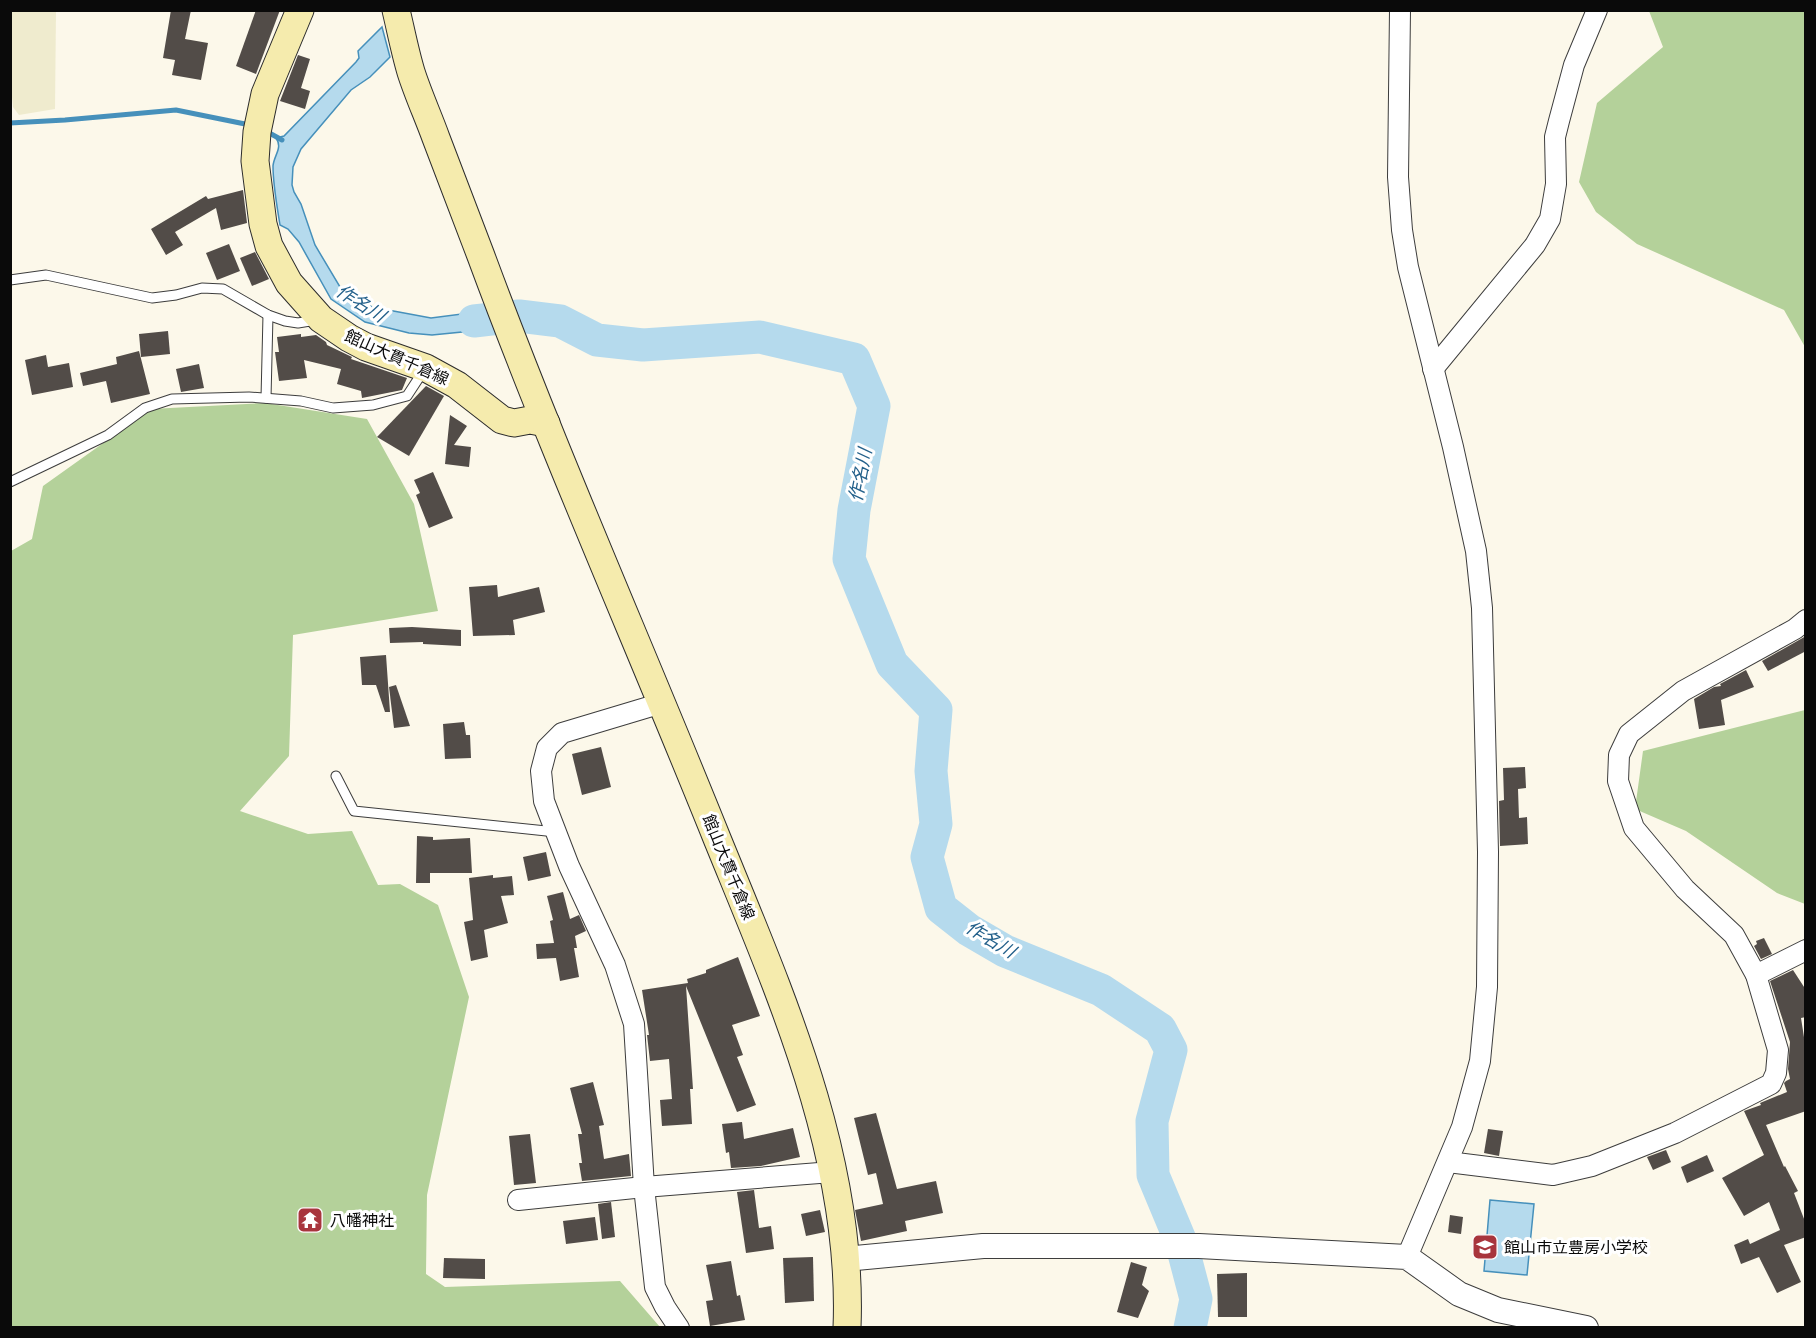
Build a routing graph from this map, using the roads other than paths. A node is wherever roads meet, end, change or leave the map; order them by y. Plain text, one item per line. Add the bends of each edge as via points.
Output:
1 (300, 10) edge
2 (396, 10) edge
3 (1400, 10) edge
4 (1596, 10) edge
5 (10, 280) edge
6 (268, 315) junction
7 (321, 319) junction
8 (426, 368) junction
9 (1433, 369) junction
10 (266, 398) junction
11 (546, 423) junction
12 (10, 482) edge
13 (1806, 620) edge
14 (663, 703) junction
15 (336, 776) dead end
16 (556, 832) junction
17 (1806, 950) edge
18 (1756, 975) junction
19 (1448, 1162) junction
20 (832, 1172) junction
21 (644, 1187) junction
22 (518, 1200) dead end
23 (1407, 1257) junction
24 (845, 1259) junction
25 (679, 1328) edge
26 (848, 1328) edge
27 (1586, 1328) edge

1 - 7 main road, 館山大貫千倉線 via 265,94 257,128 257,191 269,246 289,283
2 - 11 main road, 館山大貫千倉線 via 411,72
3 - 9 street via 1398,177 1402,230 1407,267
4 - 9 street via 1574,65 1558,121 1551,219 1535,245
5 - 6 lane via 46,275 152,298 202,288 222,289
6 - 7 lane via 298,323
6 - 10 lane
7 - 8 main road, 館山大貫千倉線 via 366,346
8 - 10 lane via 407,396 373,405 333,408
8 - 11 main road, 館山大貫千倉線 via 458,385 502,420
9 - 19 street via 1476,551 1485,693 1487,987 1478,1070
10 - 12 lane via 172,399 145,408 108,435
11 - 14 main road, 館山大貫千倉線
13 - 18 street via 1683,691 1629,734 1619,755 1618,781 1634,828 1685,889 1734,935
14 - 16 street via 562,734 547,748 541,771 544,801
14 - 20 main road, 館山大貫千倉線 via 771,971 817,1107
15 - 16 lane via 354,812
16 - 21 street via 615,965 633,1024
17 - 18 street
18 - 19 street via 1778,1050 1771,1084 1675,1133 1592,1166 1553,1175
19 - 23 street
20 - 21 street
20 - 24 main road, 館山大貫千倉線
21 - 22 street
21 - 25 street via 655,1287
23 - 24 street via 1199,1246 984,1246
23 - 27 street via 1459,1294 1498,1310
24 - 26 main road, 館山大貫千倉線

